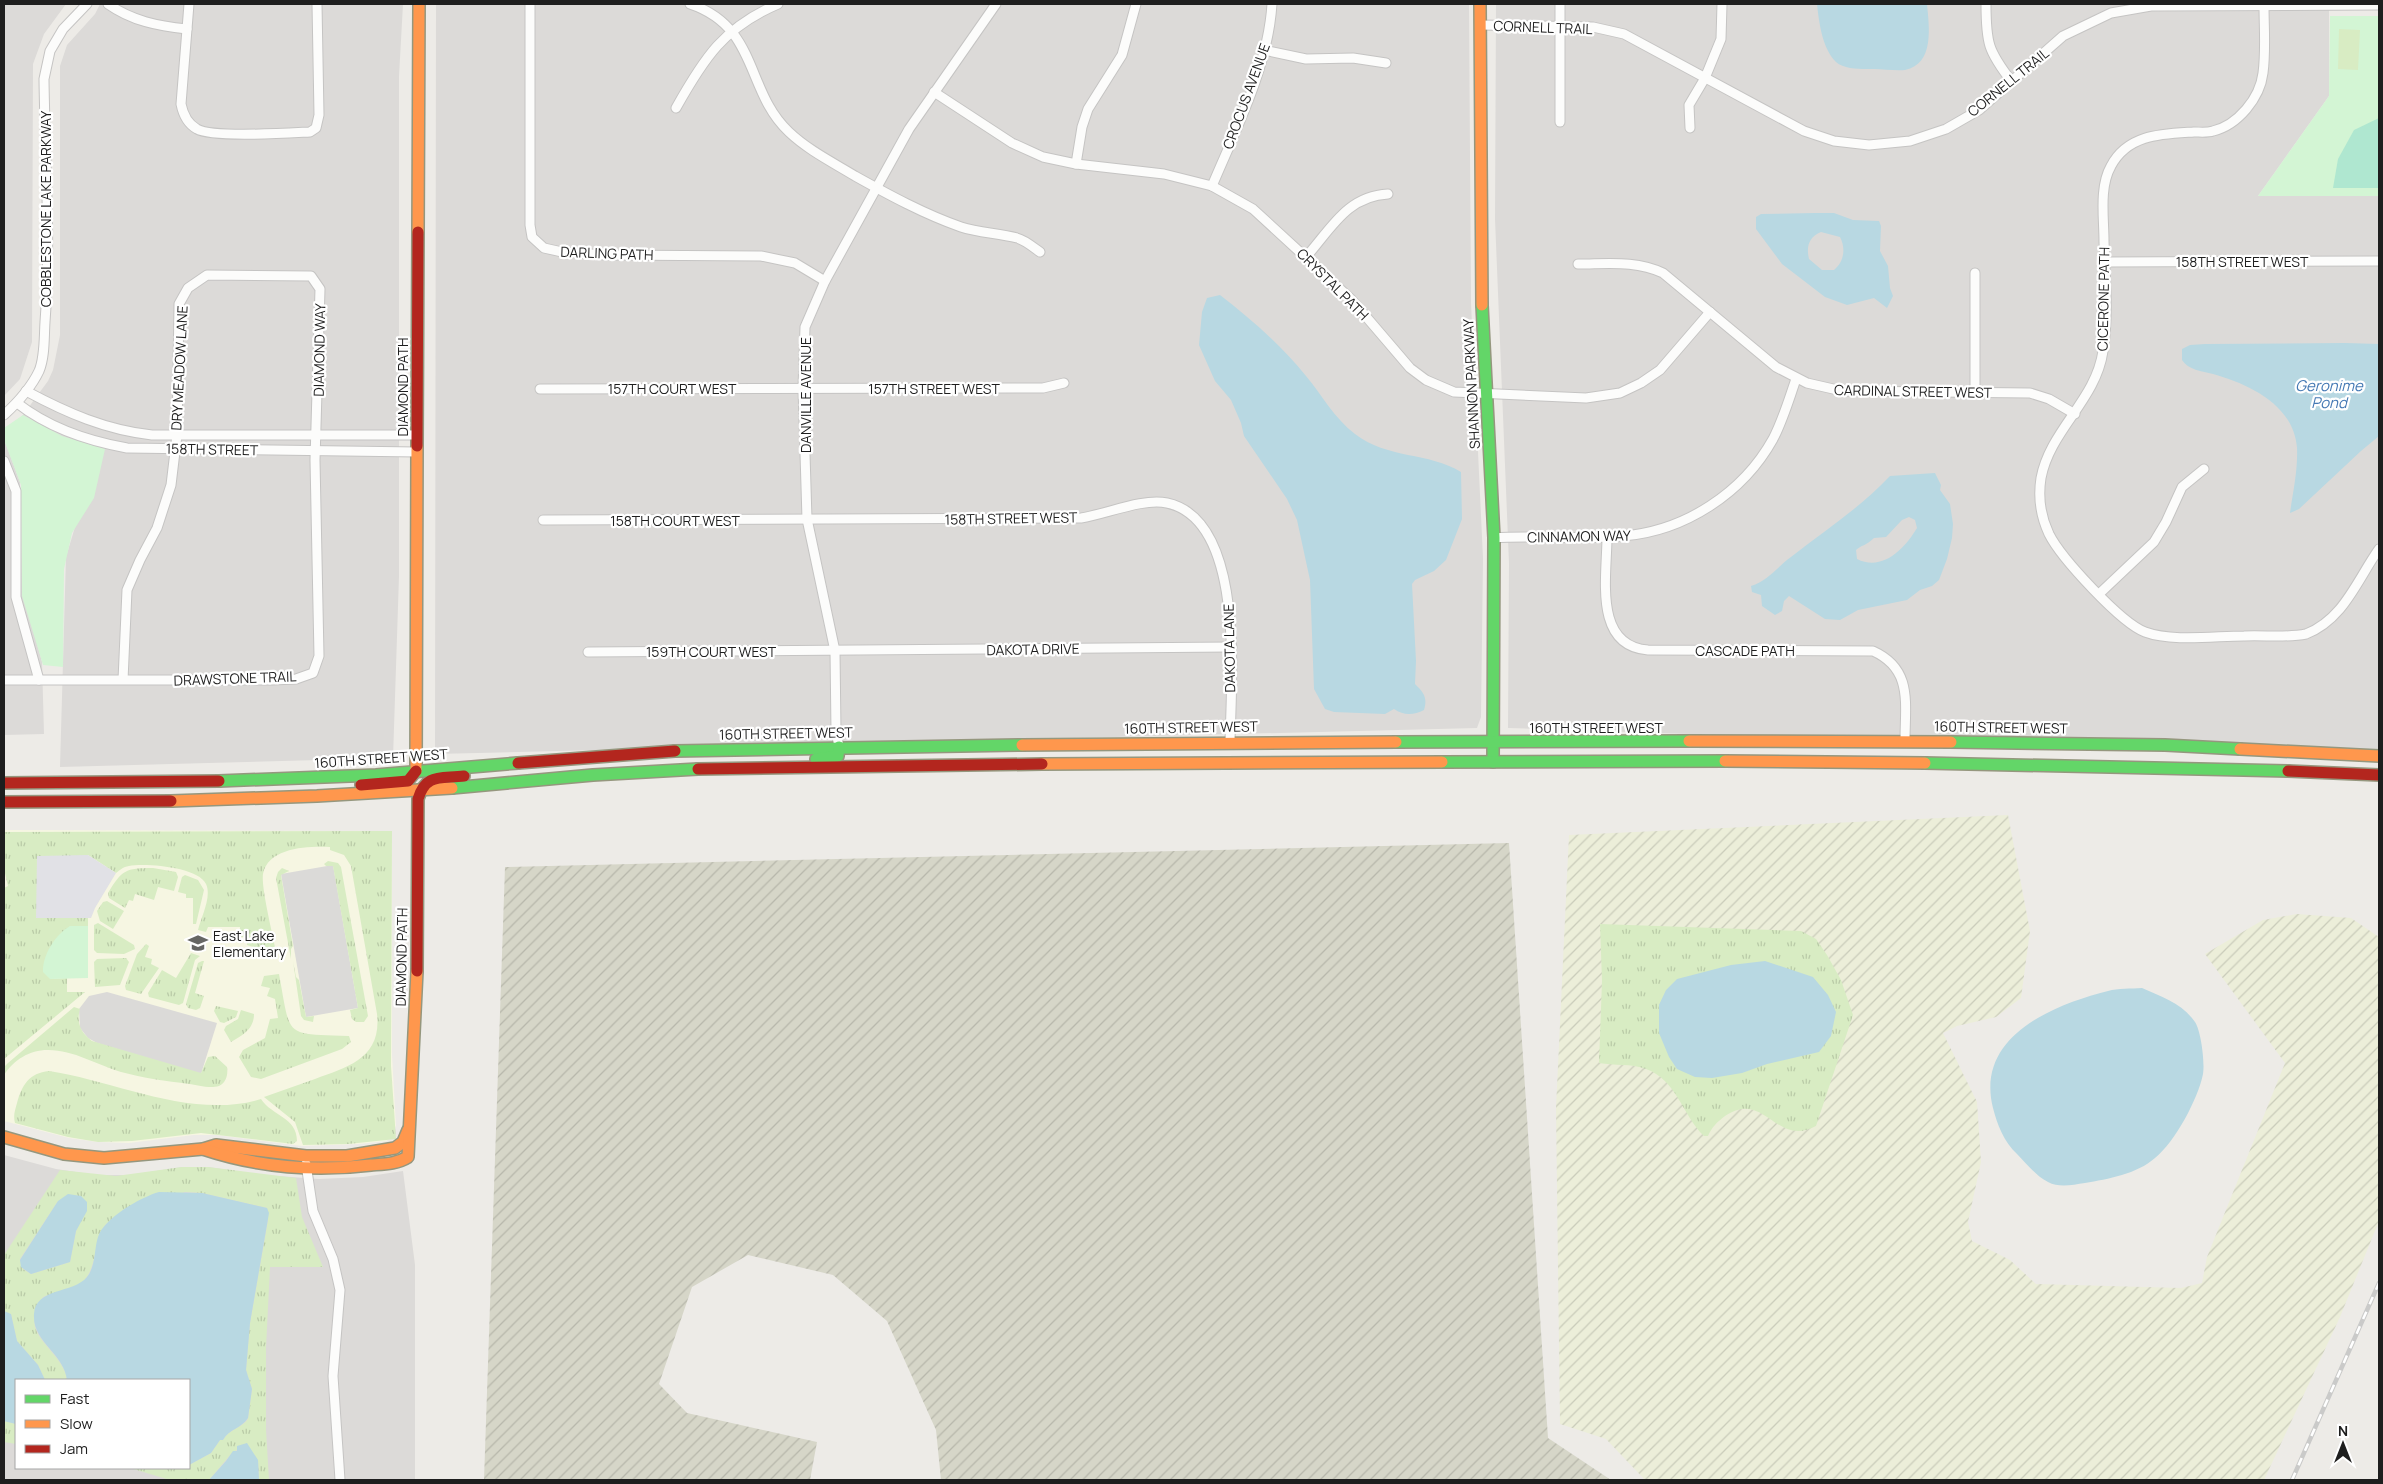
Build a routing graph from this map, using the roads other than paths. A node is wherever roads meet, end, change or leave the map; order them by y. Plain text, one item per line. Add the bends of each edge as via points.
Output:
1 (87, 4) edge
2 (108, 4) edge
3 (189, 4) edge
4 (317, 4) edge
5 (419, 4) edge
6 (530, 4) edge
7 (690, 4) edge
8 (778, 4) edge
9 (996, 4) edge
10 (1136, 4) edge
11 (1272, 4) edge
12 (1480, 4) edge
13 (1560, 4) edge
14 (1722, 4) edge
15 (1986, 4) edge
16 (2264, 6) junction
17 (2379, 6) edge
18 (1480, 25) junction
19 (1560, 25) junction
20 (187, 29) junction
21 (732, 30) junction
22 (1264, 50) junction
23 (1386, 63) dead end
24 (1705, 78) junction
25 (2012, 82) junction
26 (934, 92) junction
27 (676, 108) dead end
28 (1560, 122) dead end
29 (1690, 128) dead end
30 (1076, 164) junction
31 (1212, 186) junction
32 (876, 188) junction
33 (1388, 194) dead end
34 (1040, 252) dead end
35 (1306, 257) junction
36 (2379, 261) edge
37 (2105, 262) junction
38 (1578, 264) dead end
39 (1975, 273) dead end
40 (825, 281) junction
41 (188, 288) joint
42 (1710, 312) junction
43 (1796, 379) junction
44 (1064, 383) dead end
45 (803, 388) junction
46 (540, 389) dead end
47 (26, 391) junction
48 (1975, 392) junction
49 (1487, 394) junction
50 (17, 403) junction
51 (2075, 414) junction
52 (4, 415) edge
53 (176, 435) junction
54 (318, 435) junction
55 (417, 435) junction
56 (175, 449) junction
57 (316, 450) junction
58 (417, 452) junction
59 (4, 461) edge
60 (2204, 469) dead end
61 (807, 519) junction
62 (543, 520) dead end
63 (1203, 530) joint
64 (1607, 537) junction
65 (1494, 538) junction
66 (2379, 549) edge
67 (2099, 594) junction
68 (1232, 647) junction
69 (835, 651) junction
70 (588, 652) dead end
71 (4, 680) edge
72 (38, 680) junction
73 (123, 680) junction
74 (1905, 741) junction
75 (1230, 742) junction
76 (1494, 742) junction
77 (839, 747) junction
78 (2379, 756) edge
79 (580, 758) junction
80 (1492, 762) junction
81 (692, 770) junction
82 (416, 771) junction
83 (2379, 775) edge
84 (4, 783) edge
85 (421, 790) junction
86 (268, 799) junction
87 (4, 802) edge
88 (4, 1137) edge
89 (306, 1162) junction
90 (340, 1480) edge

1 - 47 street, COBBLESTONE LAKE PARKWAY via 63,29 50,51 44,79 47,293 40,370
2 - 20 street via 146,23
3 - 20 street
4 - 20 street via 319,115 316,128 310,132 213,133 196,129 186,120 181,104
5 - 55 main road, DIAMOND PATH
6 - 40 street, DARLING PATH via 532,237 544,248 562,252 761,256 795,264
7 - 21 street via 706,9
8 - 21 street via 754,14
9 - 26 street, DANVILLE AVENUE
10 - 30 street via 1122,55 1088,109
11 - 22 street, CROCUS AVENUE
12 - 18 main road, SHANNON PARKWAY
13 - 19 street
14 - 24 street via 1721,39
15 - 25 street via 1986,34 1994,59
16 - 17 street, CORNELL TRAIL
16 - 25 street, CORNELL TRAIL via 2151,6 2111,13 2063,36
16 - 37 street, CICERONE PATH via 2263,73 2257,93 2247,108 2232,122 2213,131 2154,135 2130,144 2109,168 2103,198
18 - 19 street, CORNELL TRAIL
18 - 49 main road, SHANNON PARKWAY via 1480,272
19 - 24 street, CORNELL TRAIL via 1593,27 1624,34
19 - 28 street
21 - 27 street via 700,66
21 - 32 street via 770,107 787,130 811,151
22 - 23 street via 1306,59 1352,58
22 - 31 street, CROCUS AVENUE via 1250,94
24 - 25 street, CORNELL TRAIL via 1804,131 1834,141 1869,145 1910,140 1946,129 1979,110
24 - 29 street via 1689,105
26 - 30 street, CRYSTAL PATH via 1028,151
26 - 32 street, DANVILLE AVENUE
30 - 31 street, CRYSTAL PATH via 1164,174
31 - 35 street, CRYSTAL PATH via 1253,209
32 - 34 street via 947,222 977,232 1019,238
32 - 40 street, DANVILLE AVENUE
33 - 35 street via 1368,196 1353,204
35 - 49 street, CRYSTAL PATH via 1351,299 1418,375 1454,392
36 - 37 street, 158TH STREET WEST
37 - 51 street, CICERONE PATH via 2103,352 2096,378
38 - 42 street, CARDINAL STREET WEST via 1633,263 1652,267 1669,276
39 - 48 street
40 - 45 street, DANVILLE AVENUE via 805,328
41 - 53 street, DRY MEADOW LANE via 179,304
41 - 54 street, DIAMOND WAY via 207,274 311,276 320,289
42 - 43 street, CARDINAL STREET WEST via 1776,367
42 - 49 street, CRYSTAL PATH via 1660,370 1620,393 1586,398
43 - 48 street, CARDINAL STREET WEST via 1842,391
43 - 64 street, CINNAMON WAY via 1773,438 1759,461 1732,490 1675,524
44 - 45 street, 157TH STREET WEST via 1043,388
45 - 46 street, 157TH COURT WEST
45 - 61 street, DANVILLE AVENUE
47 - 50 street, COBBLESTONE LAKE PARKWAY
47 - 53 street, 158TH STREET via 94,423 130,432
48 - 51 street, CARDINAL STREET WEST via 2040,395
49 - 65 main road, SHANNON PARKWAY
50 - 52 street, COBBLESTONE LAKE PARKWAY
50 - 56 street, 158TH STREET via 56,427 88,439 127,448
51 - 67 street, CICERONE PATH via 2046,461 2040,482 2041,505 2054,542
53 - 54 street, 158TH STREET
53 - 56 street, DRY MEADOW LANE
54 - 55 street, 158TH STREET
54 - 57 street, DRAWSTONE TRAIL
55 - 58 main road, DIAMOND PATH
56 - 57 street, 158TH STREET
56 - 73 street, DRY MEADOW LANE via 171,485 157,528 127,590
57 - 58 street, 158TH STREET
57 - 73 street, DRAWSTONE TRAIL via 319,656 313,673 280,680
58 - 82 main road, DIAMOND PATH
59 - 72 street via 16,491 16,597
60 - 67 street via 2182,487 2154,542
61 - 62 street, 158TH COURT WEST
61 - 63 street, 158TH STREET WEST via 1081,518 1159,502 1185,510
61 - 69 street, DANVILLE AVENUE
63 - 68 street, DAKOTA LANE via 1220,566 1227,591
64 - 65 street, CINNAMON WAY
64 - 74 street, CASCADE PATH via 1608,617 1614,632 1625,643 1648,650 1873,651 1892,662 1903,681
65 - 76 main road, SHANNON PARKWAY
66 - 67 street, CICERONE PATH via 2331,620 2320,628 2299,635 2156,635 2132,626
68 - 69 street, DAKOTA DRIVE
68 - 75 street, DAKOTA LANE
69 - 70 street, 159TH COURT WEST
69 - 77 street, DANVILLE AVENUE
71 - 72 street, DRAWSTONE TRAIL
72 - 73 street, DRAWSTONE TRAIL
74 - 76 main road, 160TH STREET WEST
74 - 78 main road, 160TH STREET WEST via 2164,745
75 - 76 main road, 160TH STREET WEST
75 - 77 main road, 160TH STREET WEST
76 - 80 main road, SHANNON PARKWAY
77 - 79 main road, 160TH STREET WEST via 694,749
77 - 81 main road via 839,754 834,758 723,761
79 - 82 main road, 160TH STREET WEST
79 - 85 main road via 554,767 428,780
80 - 81 main road
80 - 83 main road via 1998,763 2182,766
81 - 85 main road
82 - 84 main road, 160TH STREET WEST via 208,782
82 - 86 main road via 408,781 299,789
85 - 86 main road
85 - 89 main road, DIAMOND PATH via 417,809 417,974 409,1125 403,1142 395,1148
86 - 87 main road
88 - 89 main road via 64,1154 104,1158 130,1158 224,1146
89 - 90 street via 313,1211 333,1259 340,1290 333,1376

